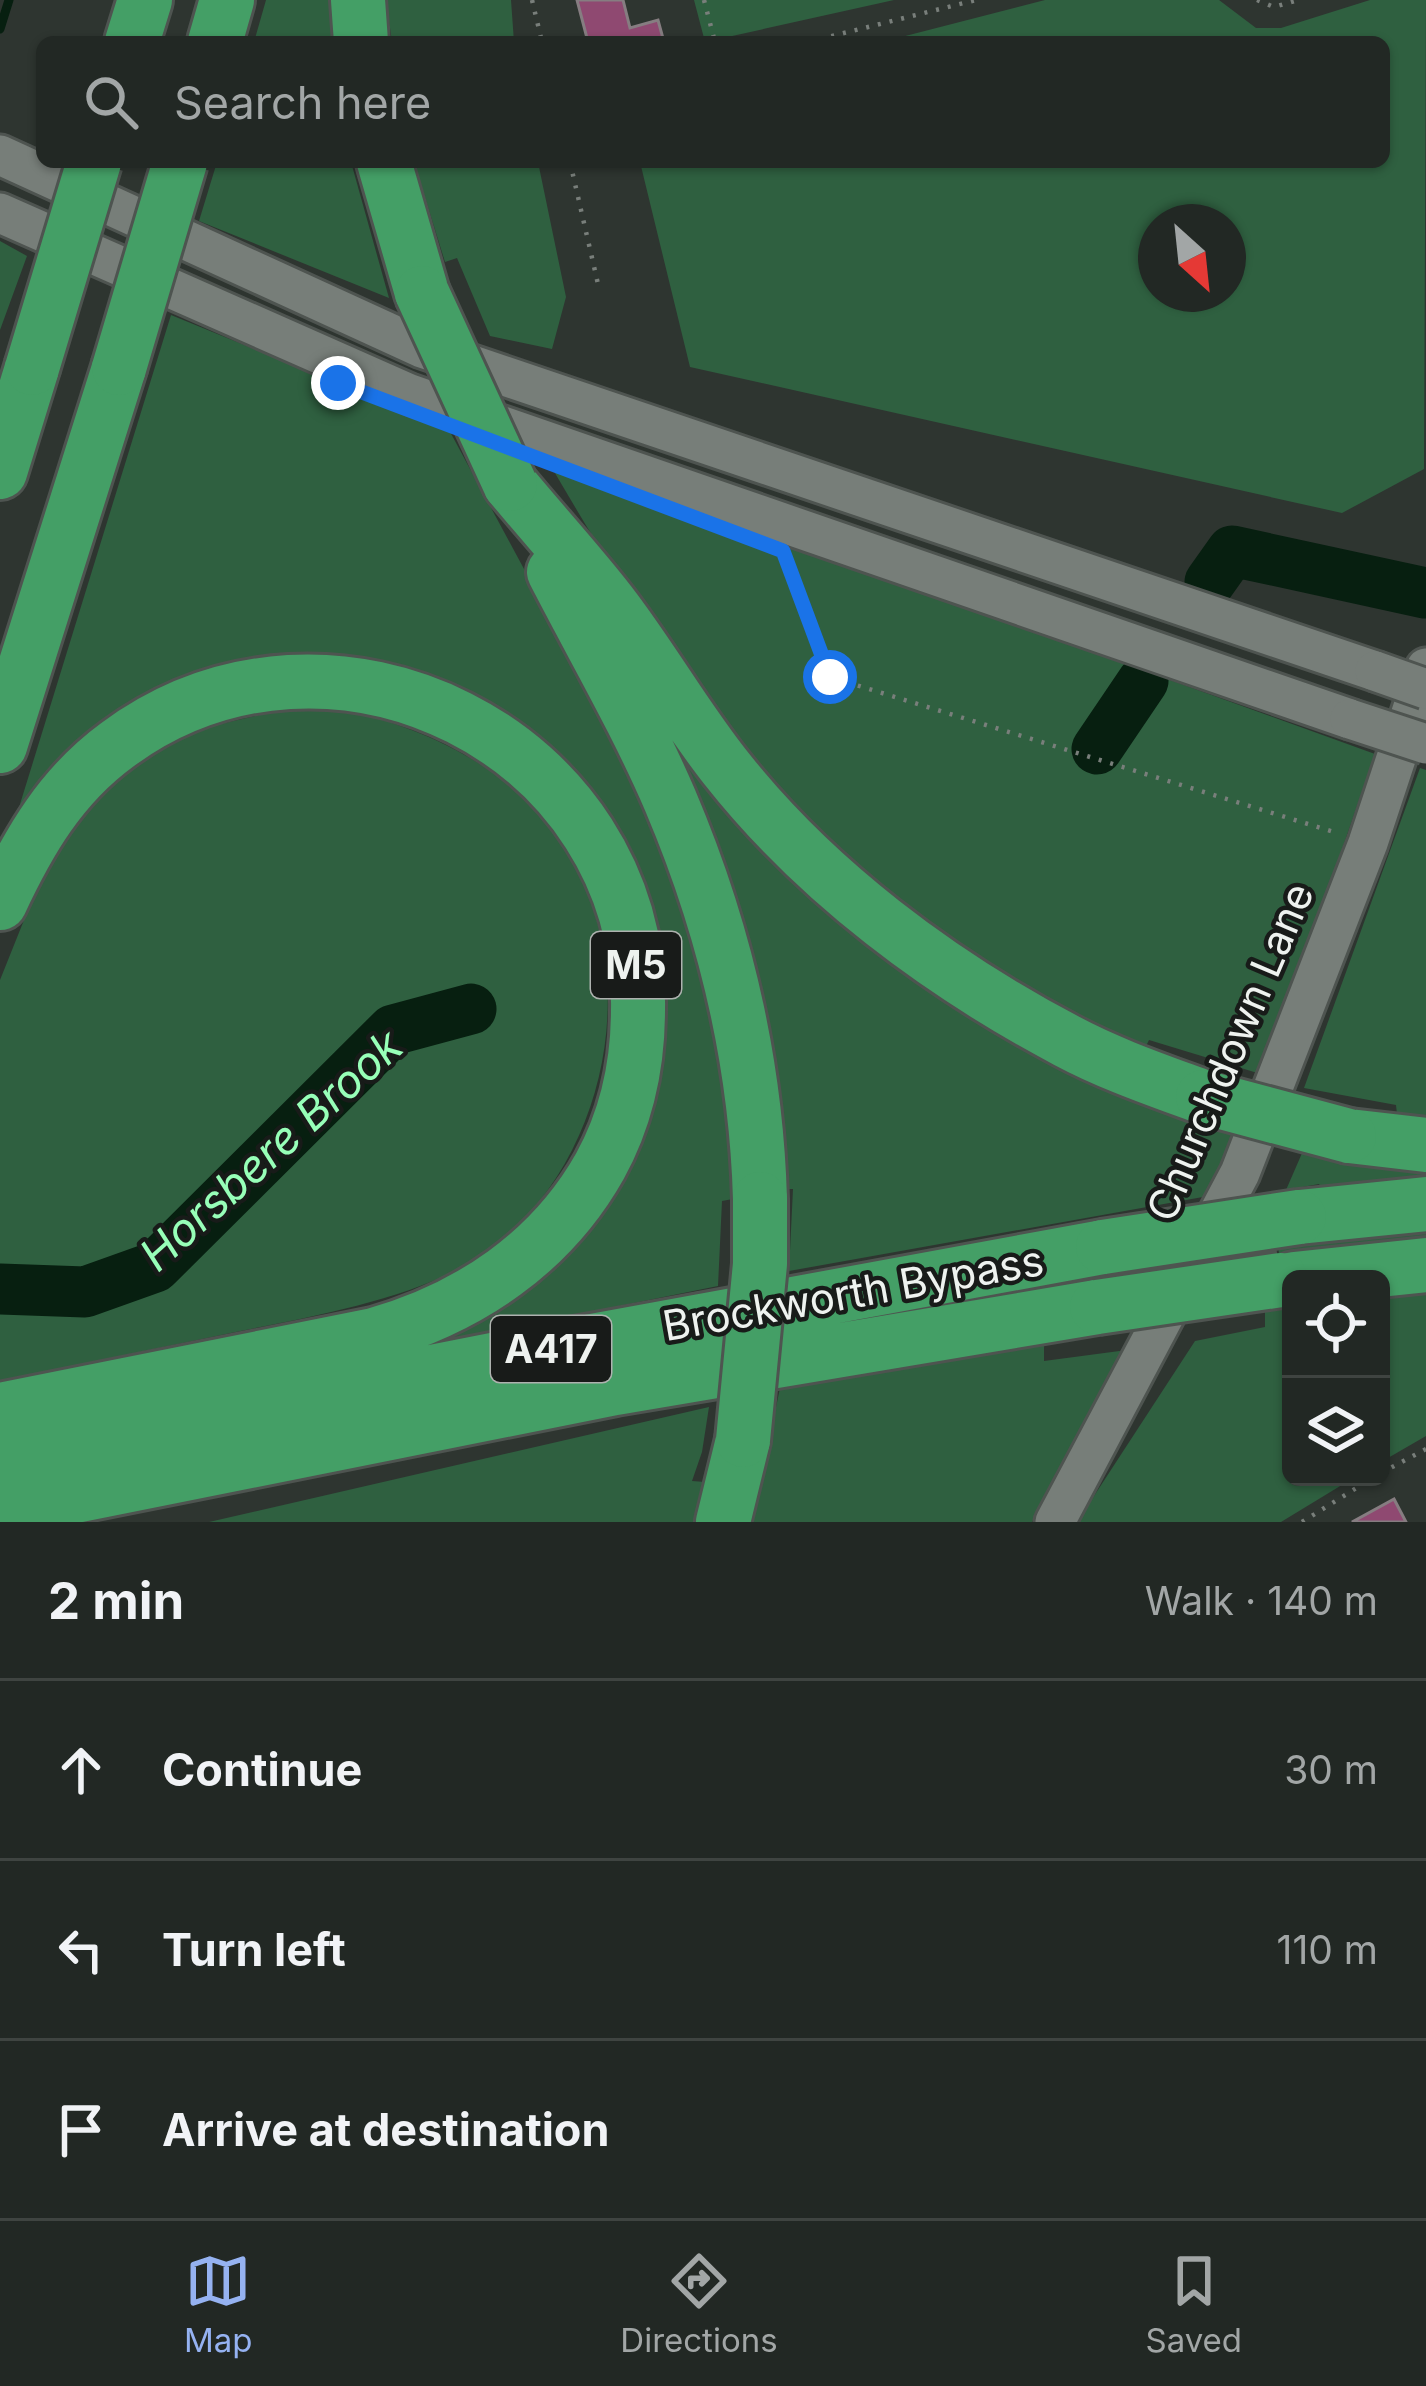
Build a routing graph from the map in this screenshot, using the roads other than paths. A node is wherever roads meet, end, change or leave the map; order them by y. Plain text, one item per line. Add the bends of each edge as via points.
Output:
1 (146, 0) edge
2 (227, 0) edge
3 (358, 0) edge
4 (134, 36) edge
5 (217, 36) edge
6 (361, 36) edge
7 (0, 155) edge
8 (92, 168) edge
9 (178, 168) edge
10 (386, 168) edge
11 (0, 213) edge
12 (0, 472) edge
13 (510, 484) junction
14 (1426, 668) edge
15 (1426, 689) edge
16 (1426, 744) edge
17 (0, 746) edge
18 (0, 903) edge
19 (1426, 1145) edge
20 (1426, 1204) edge
21 (1426, 1265) edge
22 (1380, 1270) edge
23 (1282, 1281) edge
24 (615, 1388) junction
25 (0, 1410) edge
26 (0, 1457) edge
27 (0, 1511) edge
28 (118, 1522) edge
29 (723, 1522) edge
30 (1054, 1522) edge

1 - 4 highway
2 - 5 highway
3 - 6 highway
7 - 15 street, bridge via 422,348
8 - 12 highway, bridge
9 - 17 highway, bridge
10 - 13 highway, M5, bridge via 422,292
11 - 16 street, bridge via 410,394
13 - 19 highway, M5, bridge via 782,832 964,980 1070,1043 1203,1097 1348,1136
13 - 29 highway, M5, bridge via 669,798 726,958 750,1067 760,1264 743,1440
14 - 30 street, Churchdown Lane via 1368,843 1240,1173
18 - 25 highway, M5 via 51,808 135,733 237,688 345,682 457,715 553,787 613,880 628,919 639,998 632,1079 610,1148 566,1216 502,1278 374,1335
20 - 26 highway, Brockworth Bypass / A417, bridge via 1103,1247
21 - 22 highway, Brockworth Bypass / A417
23 - 24 highway, Brockworth Bypass / A417, bridge
24 - 27 highway, Brockworth Bypass / A417
24 - 28 highway

